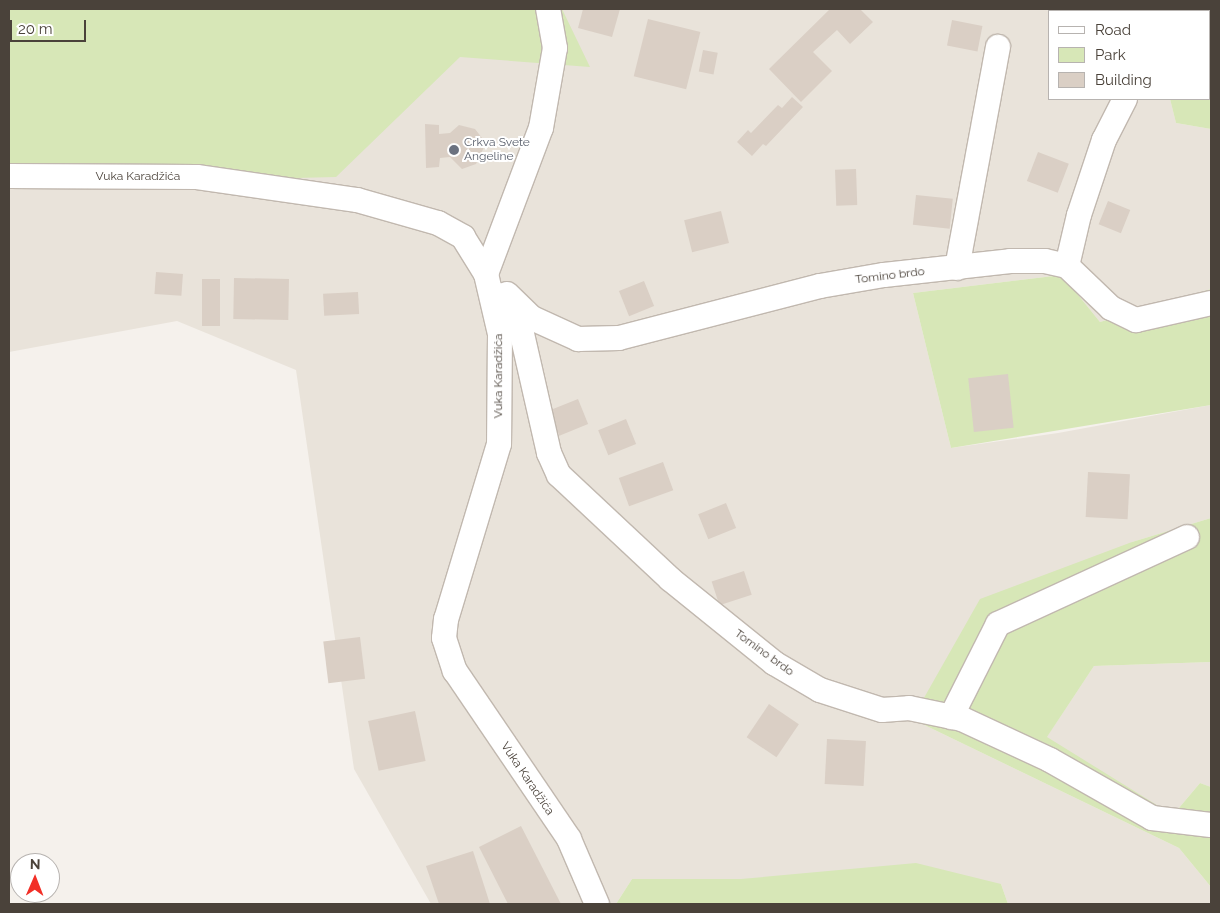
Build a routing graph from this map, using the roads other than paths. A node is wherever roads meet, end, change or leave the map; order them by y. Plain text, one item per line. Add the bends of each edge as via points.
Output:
1 (548, 9) edge
2 (998, 47) dead end
3 (1124, 100) edge
4 (9, 176) edge
5 (1067, 266) junction
6 (957, 268) junction
7 (486, 274) junction
8 (1211, 303) edge
9 (1187, 537) dead end
10 (951, 717) junction
11 (1211, 826) edge
12 (597, 904) edge

1 - 7 street via 556,48 541,128
2 - 6 street
3 - 5 street via 1104,140 1079,215
4 - 7 street, Vuka Karadžića via 197,177 357,200 438,223 463,237
5 - 6 street, Tomino brdo via 1045,261 1018,261
5 - 8 street via 1111,308 1136,320
6 - 7 street, Tomino brdo via 820,286 619,338 578,339 532,318
7 - 10 street, Tomino brdo via 522,334 549,453 559,475 670,579 774,663 820,690 882,710 909,708
7 - 12 street, Vuka Karadžića via 500,334 499,444 446,620 444,638 455,671 569,839
9 - 10 street via 998,624
10 - 11 street, Tomino brdo via 1050,760 1152,818

